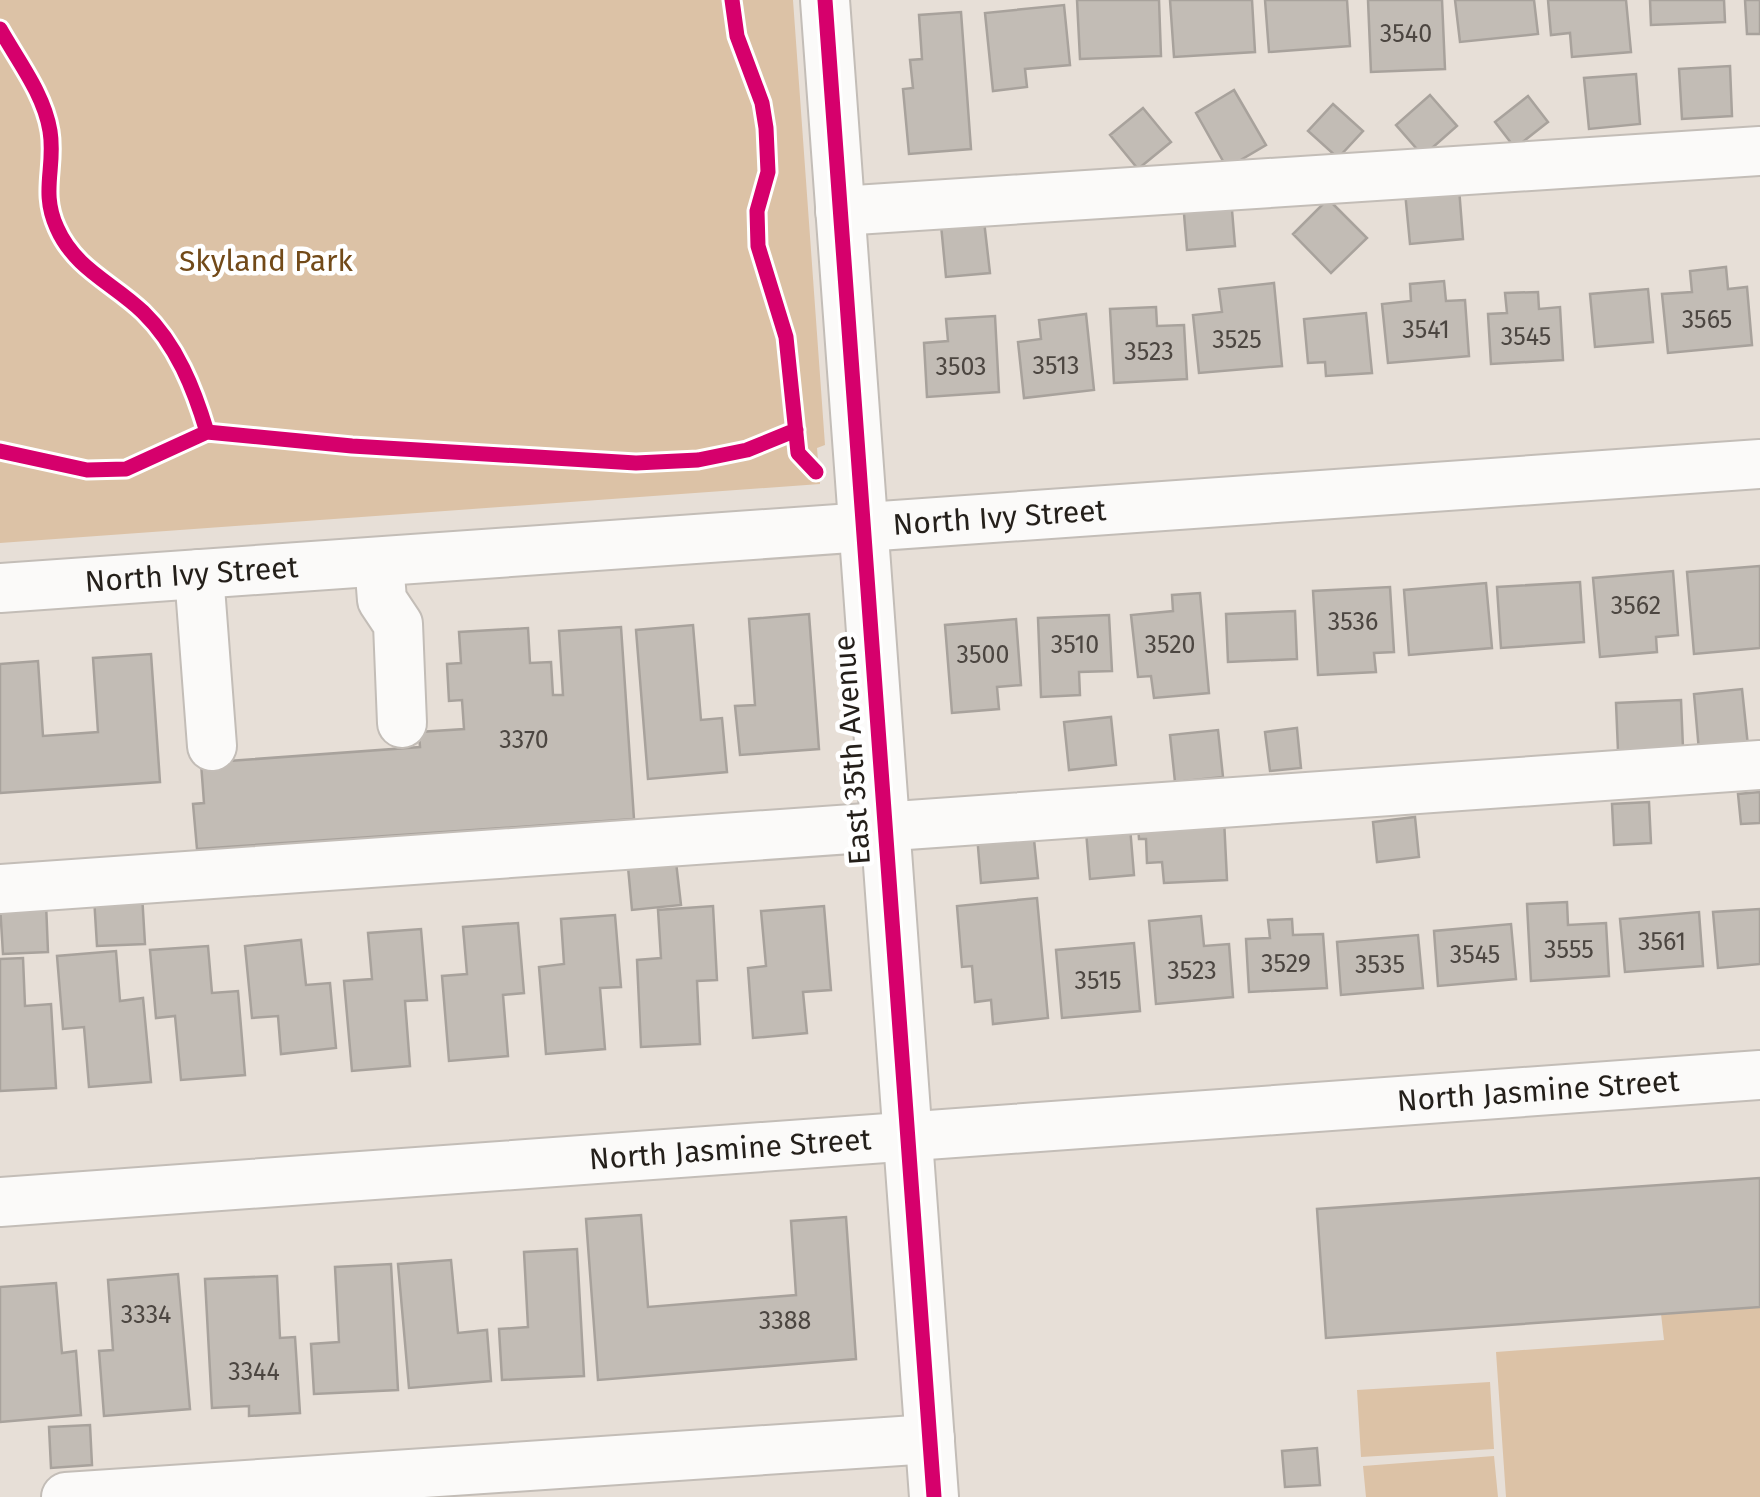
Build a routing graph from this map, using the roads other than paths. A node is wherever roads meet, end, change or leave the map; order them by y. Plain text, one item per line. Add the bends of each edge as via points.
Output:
1 (825, 0) edge
2 (1760, 151) edge
3 (840, 211) junction
4 (1760, 464) edge
5 (863, 527) junction
6 (379, 562) junction
7 (199, 574) junction
8 (0, 588) edge
9 (402, 723) dead end
10 (212, 746) dead end
11 (1760, 765) edge
12 (885, 826) junction
13 (0, 890) edge
14 (1760, 1075) edge
15 (907, 1136) junction
16 (0, 1202) edge
17 (930, 1439) junction
18 (66, 1497) edge
19 (934, 1497) edge

1 - 3 street, East 35th Avenue
2 - 3 street
3 - 5 street, East 35th Avenue
4 - 5 street, North Ivy Street
5 - 6 street, North Ivy Street
5 - 12 street, East 35th Avenue
6 - 7 street, North Ivy Street
6 - 9 street via 382,600 398,624
7 - 8 street, North Ivy Street
7 - 10 street
11 - 12 street
12 - 13 street
12 - 15 street, East 35th Avenue
14 - 15 street, North Jasmine Street
15 - 16 street, North Jasmine Street
15 - 17 street, East 35th Avenue
17 - 18 street
17 - 19 street, East 35th Avenue

